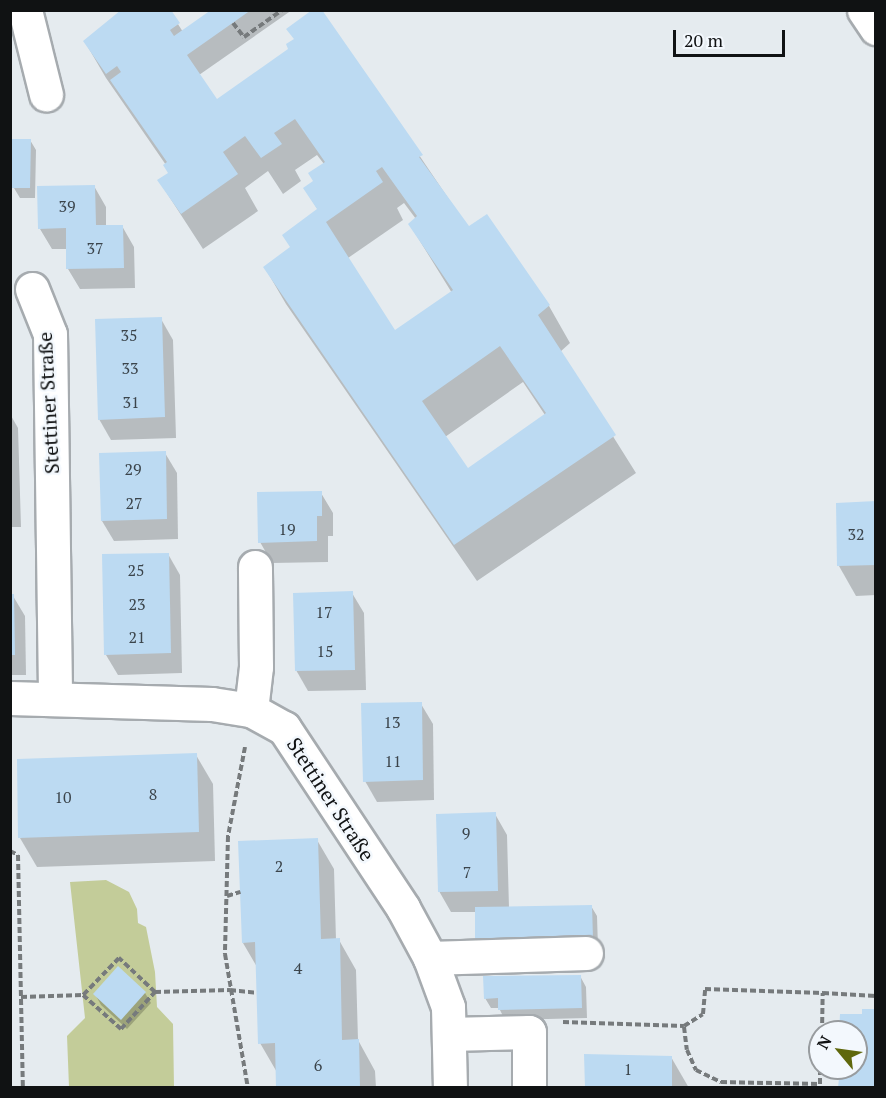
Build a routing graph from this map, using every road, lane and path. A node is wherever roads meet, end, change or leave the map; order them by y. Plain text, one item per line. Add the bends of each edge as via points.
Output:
1 (25, 10) edge
2 (282, 10) edge
3 (864, 10) edge
4 (233, 23) dead end
5 (876, 28) edge
6 (46, 94) dead end
7 (32, 289) dead end
8 (255, 567) dead end
9 (10, 698) edge
10 (55, 698) junction
11 (251, 710) junction
12 (10, 851) edge
13 (240, 892) dead end
14 (227, 896) junction
15 (586, 953) dead end
16 (430, 958) junction
17 (230, 990) junction
18 (155, 992) junction
19 (257, 993) dead end
20 (823, 993) junction
21 (83, 995) junction
22 (876, 996) edge
23 (21, 997) junction
24 (822, 1020) edge
25 (684, 1026) junction
26 (529, 1032) junction
27 (448, 1034) junction
28 (820, 1080) edge
29 (23, 1088) edge
30 (248, 1088) edge
31 (450, 1088) edge
32 (529, 1088) edge

1 - 6 street
2 - 4 path via 244,37
3 - 5 street
7 - 10 street, Stettiner Straße via 50,334
8 - 11 street via 256,667
9 - 10 street, Stettiner Straße
10 - 11 street, Stettiner Straße via 212,704
11 - 14 path via 228,836
11 - 16 street, Stettiner Straße via 284,728 403,908
12 - 23 path via 18,855
13 - 14 path
14 - 17 path via 225,954
15 - 16 street
16 - 27 street, Stettiner Straße via 448,1007
17 - 18 path
17 - 19 path
17 - 30 path
18 - 21 path via 119,958
18 - 21 path via 121,1029
20 - 22 path
20 - 24 path
20 - 25 path via 705,989 703,1014
21 - 23 path
23 - 29 path
25 - 26 path via 549,1022
25 - 28 path via 687,1050 696,1070 720,1082 820,1084
26 - 27 street
26 - 32 street
27 - 31 street, Stettiner Straße

